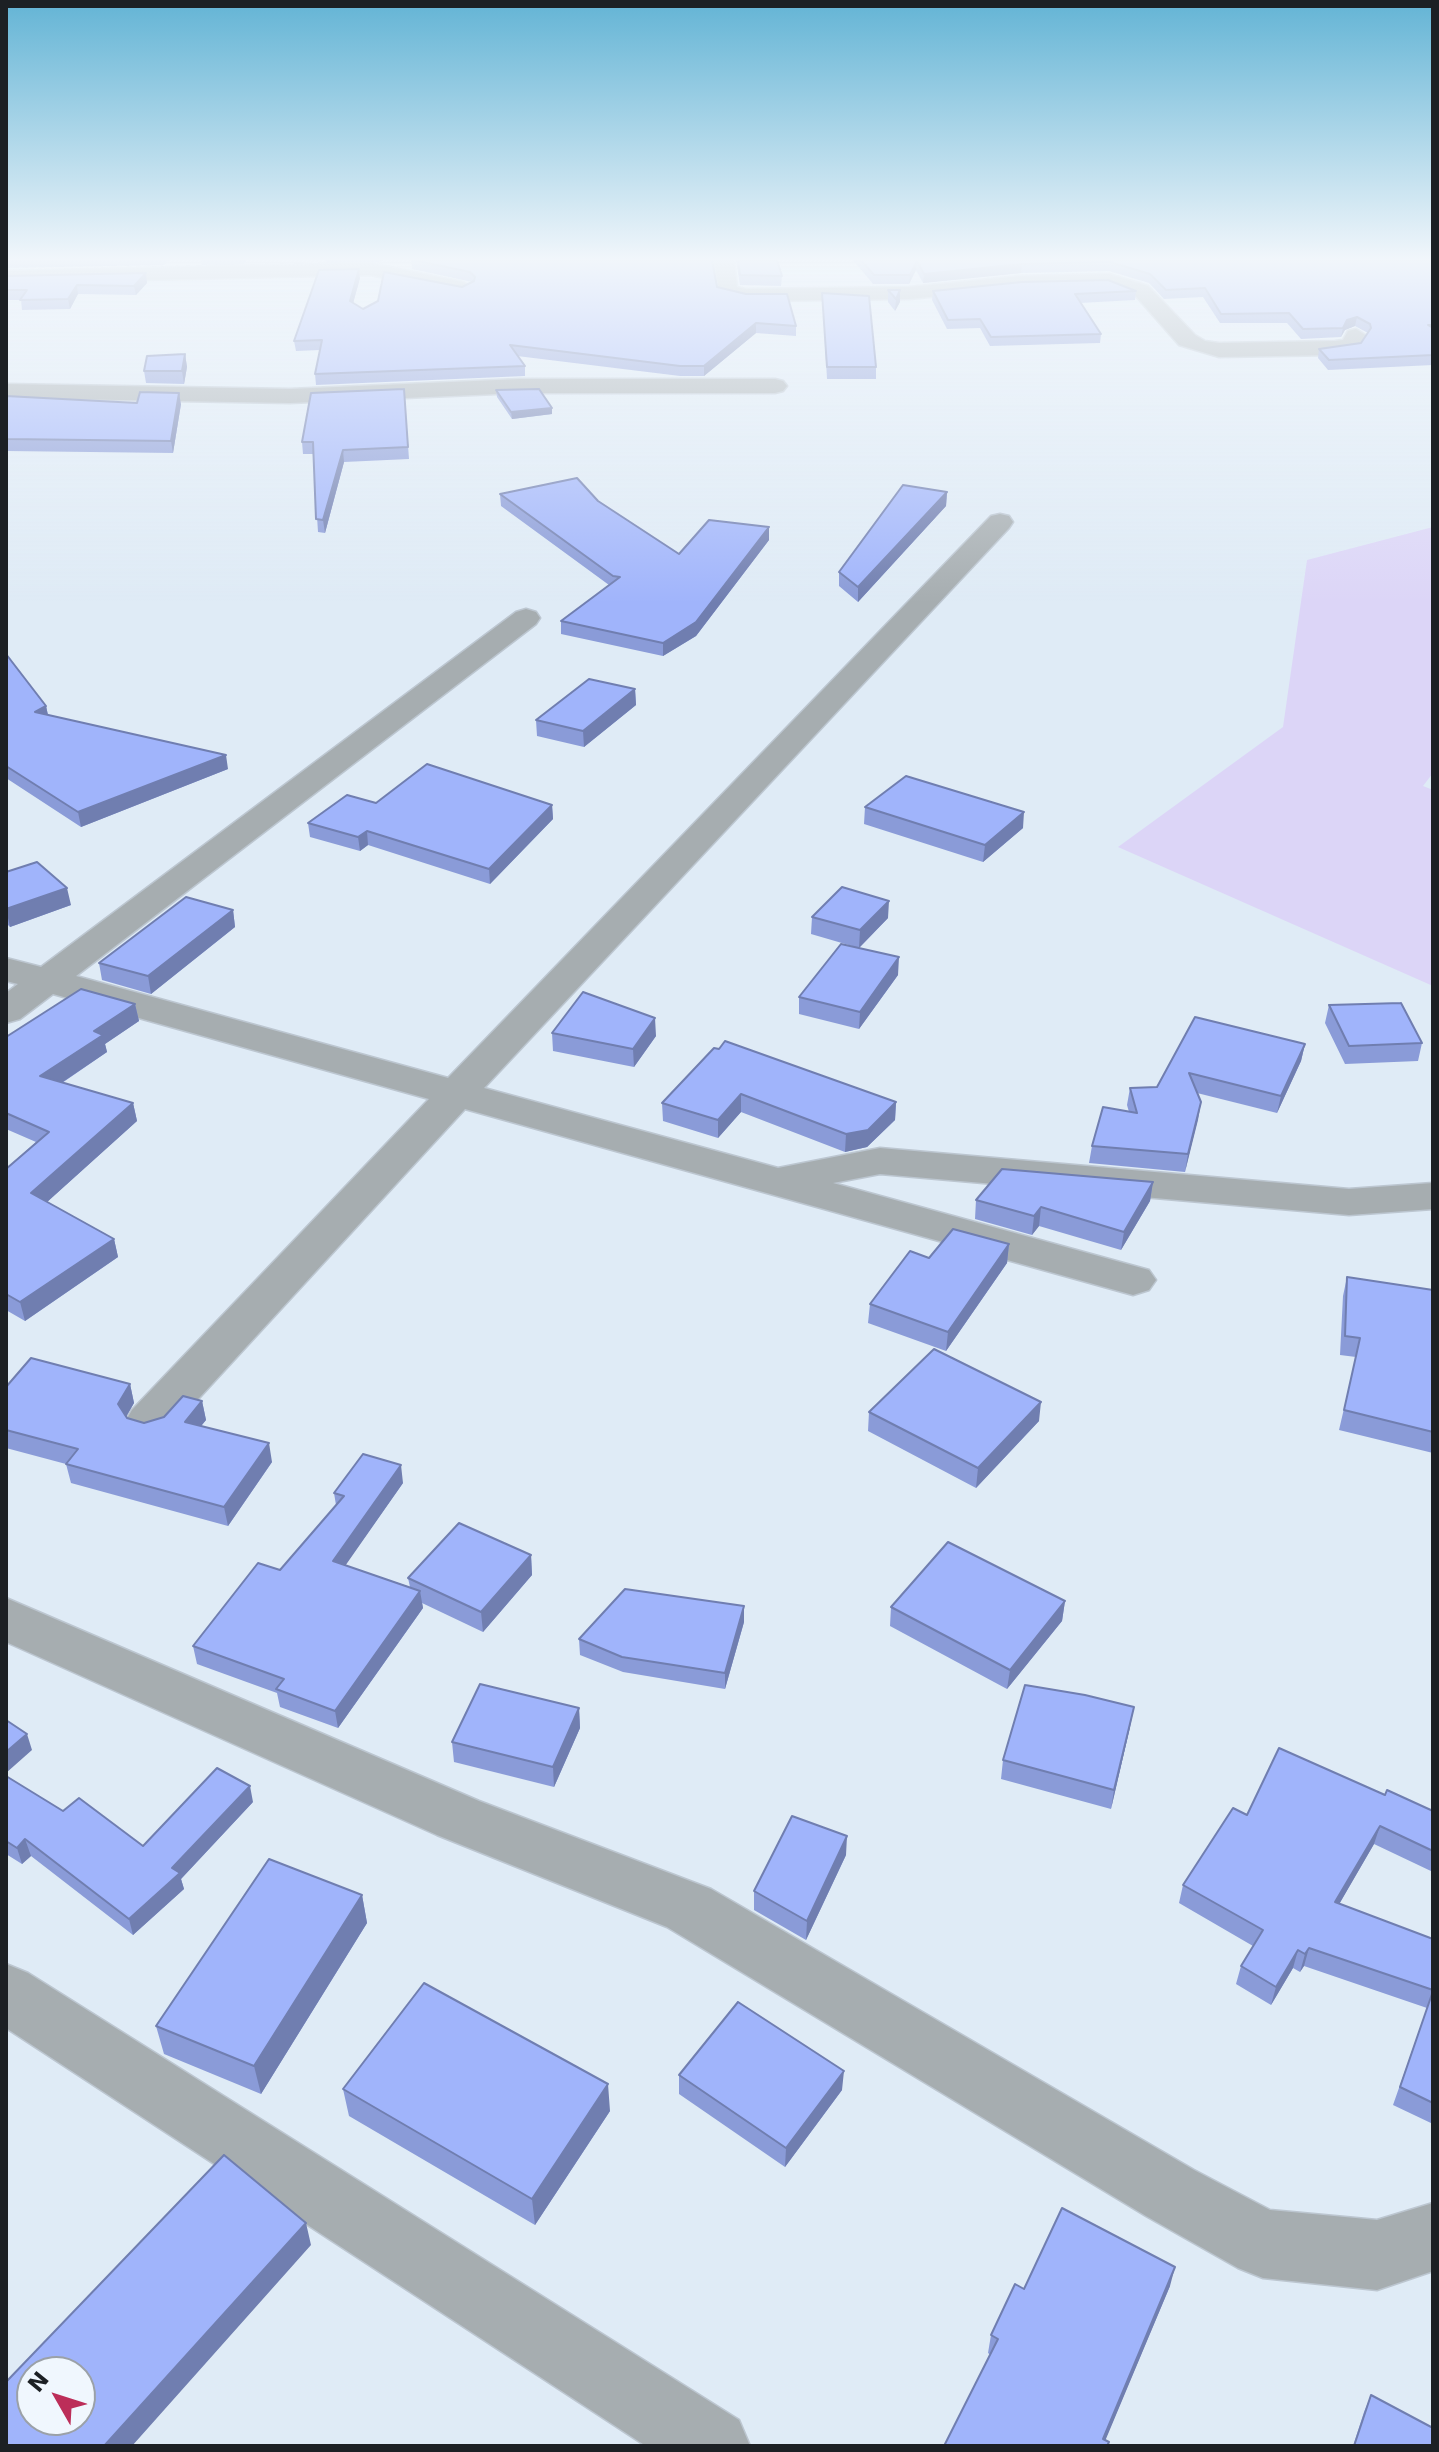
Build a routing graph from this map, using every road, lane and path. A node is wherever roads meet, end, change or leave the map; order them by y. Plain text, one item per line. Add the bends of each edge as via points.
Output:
1 (775, 386) dead end
2 (6, 391) edge
3 (1000, 522) dead end
4 (526, 618) dead end
5 (6, 969) edge
6 (46, 980) junction
7 (6, 1011) edge
8 (456, 1094) junction
9 (776, 1181) junction
10 (1433, 1196) edge
11 (1133, 1280) dead end
12 (149, 1422) edge
13 (6, 1619) edge
14 (6, 1993) edge
15 (1433, 2237) edge
16 (713, 2446) edge

1 - 2 street via 520,386 290,396
3 - 8 street
4 - 6 street
5 - 6 street
6 - 7 street
6 - 8 street
8 - 9 street
8 - 12 street
9 - 10 street via 880,1161 1349,1202
9 - 11 street
13 - 15 street via 458,1818 689,1908 1263,2244 1377,2255
14 - 16 street

